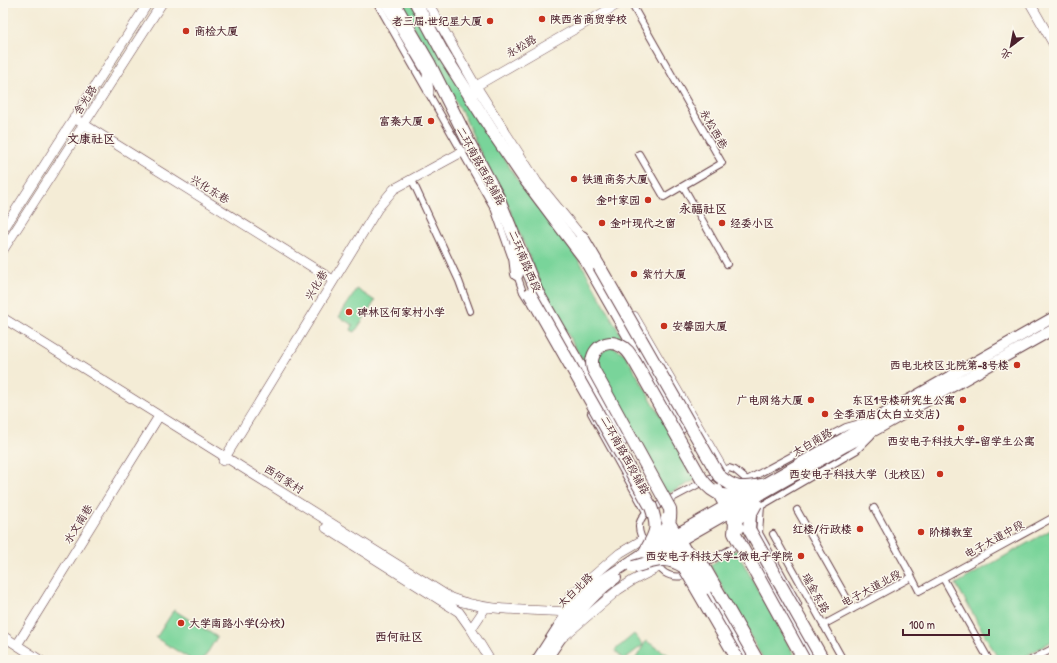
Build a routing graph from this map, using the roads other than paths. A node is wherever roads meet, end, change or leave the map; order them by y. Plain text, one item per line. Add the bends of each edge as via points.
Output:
1 (148, 3) edge
2 (162, 3) edge
3 (377, 3) edge
4 (385, 3) edge
5 (394, 3) edge
6 (416, 3) edge
7 (428, 3) edge
8 (611, 3) edge
9 (620, 3) edge
10 (631, 3) edge
11 (1030, 3) edge
12 (1036, 3) edge
13 (1054, 34) edge
14 (1054, 46) edge
15 (428, 68) junction
16 (474, 84) junction
17 (429, 93) junction
18 (74, 118) junction
19 (84, 124) junction
20 (494, 134) junction
21 (462, 152) junction
22 (640, 154) dead end
23 (412, 180) junction
24 (683, 186) junction
25 (3, 230) edge
26 (512, 231) junction
27 (582, 237) junction
28 (3, 250) edge
29 (727, 264) dead end
30 (517, 274) junction
31 (333, 280) junction
32 (533, 292) junction
33 (470, 311) dead end
34 (1054, 317) edge
35 (3, 318) edge
36 (3, 325) edge
37 (1054, 329) edge
38 (635, 362) junction
39 (651, 373) junction
40 (598, 380) junction
41 (649, 387) junction
42 (601, 402) junction
43 (618, 416) junction
44 (158, 419) junction
45 (877, 424) junction
46 (224, 460) junction
47 (724, 471) junction
48 (747, 480) junction
49 (760, 494) junction
50 (874, 508) dead end
51 (797, 510) dead end
52 (646, 512) junction
53 (1054, 517) edge
54 (759, 533) junction
55 (773, 534) dead end
56 (642, 540) junction
57 (651, 553) junction
58 (633, 567) junction
59 (659, 567) junction
60 (683, 576) junction
61 (912, 577) junction
62 (943, 578) junction
63 (486, 607) junction
64 (853, 609) junction
65 (568, 612) junction
66 (823, 625) junction
67 (472, 629) junction
68 (3, 636) edge
69 (792, 638) junction
70 (559, 641) junction
71 (17, 645) junction
72 (805, 647) junction
73 (1054, 648) edge
74 (753, 658) edge
75 (40, 660) edge
76 (490, 660) edge
77 (537, 660) edge
78 (546, 660) edge
79 (732, 660) edge
80 (738, 660) edge
81 (804, 660) edge
82 (813, 660) edge
83 (823, 660) edge
84 (829, 660) edge
85 (843, 660) edge
86 (989, 660) edge
87 (1032, 660) edge

1 - 18 street, 含光路
2 - 19 street, 含光路
3 - 17 street, 二环南路西段辅路
4 - 15 street, 二环南路西段
5 - 15 highway, 二环南路西段
6 - 20 highway via 444,54
7 - 16 street
8 - 16 street, 永松路
9 - 16 street, 永松路
10 - 24 street, 永松西巷 via 722,163
11 - 14 street
12 - 13 street
15 - 17 street
15 - 26 highway, 二环南路西段 via 498,198
16 - 20 street
16 - 27 street via 537,182
17 - 21 street, 二环南路西段辅路
18 - 19 street, 兴化东巷
18 - 25 street, 含光路
19 - 28 street, 含光路
19 - 31 street, 兴化东巷
20 - 39 highway via 584,259
21 - 23 street, 兴化巷
21 - 30 street, 二环南路西段辅路 via 494,208
22 - 24 street, 永松西巷 via 664,197
23 - 31 street, 兴化巷 via 394,189 378,208
23 - 33 street via 459,281
24 - 29 street
26 - 30 highway
26 - 32 highway
27 - 47 street via 604,262
27 - 49 highway, bridge via 719,476 729,484
30 - 52 street, 二环南路西段辅路 via 523,292
31 - 46 street, 兴化巷
32 - 42 highway, 二环南路西段
32 - 57 highway, bridge via 650,507 656,523
34 - 45 main road, 太白南路
35 - 44 street, 西何家村
36 - 44 street, 西何家村
37 - 45 main road, 太白南路
38 - 39 highway
38 - 40 highway, bridge via 620,345 609,343 600,346 591,362
38 - 41 highway, bridge
39 - 41 highway
39 - 72 highway, bridge
40 - 42 highway
40 - 43 highway, bridge
41 - 49 highway, bridge via 711,491 736,495
42 - 43 highway
42 - 74 highway, 二环南路西段, bridge
43 - 57 highway, bridge via 670,509 669,525
44 - 46 street, 西何家村
44 - 71 street, 水文南巷
45 - 48 street via 846,427
45 - 49 main road, 太白南路, bridge
45 - 49 street via 857,450
46 - 63 street, 西何家村 via 451,598
46 - 67 street, 西何家村 via 445,602 459,612
47 - 48 street via 728,468 735,470
47 - 52 street
48 - 49 street
49 - 54 street
49 - 57 main road, 太白南路, bridge
49 - 69 highway, bridge via 734,523 734,533
49 - 83 highway, bridge via 750,515 749,529
50 - 61 street
51 - 64 street
52 - 56 street via 639,526
53 - 62 street, 电子大道中段
54 - 60 street
54 - 84 street
55 - 66 street, 瑞金东路
56 - 59 street
56 - 65 street via 620,553 570,596
57 - 58 main road, 太白北路
57 - 65 main road, 太白北路 via 598,583
57 - 74 highway, bridge via 682,550 701,562
58 - 70 main road, 太白北路 via 592,599 574,618
58 - 80 highway, bridge via 668,559 684,567
59 - 60 street via 665,573 676,577
59 - 70 street via 618,590
60 - 79 street
61 - 62 street, 电子大道北段 via 920,592
61 - 64 street, 电子大道北段
62 - 86 street
63 - 65 street, 西何家村
63 - 67 street
64 - 66 street, 电子大道北段
65 - 77 main road, 太白北路
66 - 85 street, 瑞金东路
67 - 76 street, 西何家村
68 - 71 street
69 - 72 highway
69 - 81 highway, bridge
70 - 78 main road, 太白北路
71 - 75 street
72 - 81 highway
72 - 82 highway
73 - 87 street

